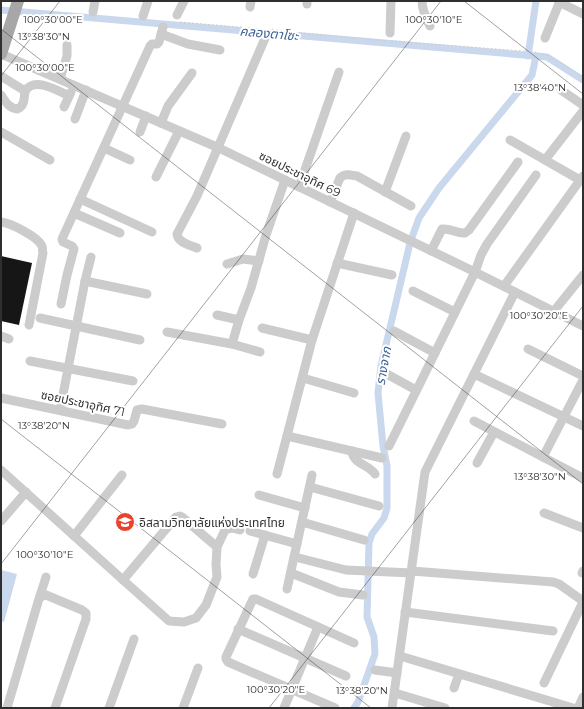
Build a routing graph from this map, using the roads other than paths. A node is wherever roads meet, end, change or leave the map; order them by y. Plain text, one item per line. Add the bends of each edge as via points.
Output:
1 (18, 1) edge
2 (95, 1) edge
3 (148, 1) edge
4 (184, 1) edge
5 (391, 1) edge
6 (422, 1) edge
7 (560, 2) edge
8 (93, 12) dead end
9 (583, 14) edge
10 (144, 16) dead end
11 (178, 19) road end
12 (430, 26) dead end
13 (267, 31) road end
14 (390, 33) dead end
15 (545, 38) dead end
16 (68, 44) dead end
17 (2, 49) edge
18 (220, 50) dead end
19 (339, 72) dead end
20 (192, 73) dead end
21 (1, 76) edge
22 (60, 79) junction
23 (74, 85) junction
24 (86, 90) junction
25 (561, 90) dead end
26 (25, 91) junction
27 (1, 95) edge
28 (69, 96) junction
29 (583, 105) edge
30 (123, 106) junction
31 (64, 107) dead end
32 (583, 111) edge
33 (146, 116) junction
34 (75, 119) dead end
35 (161, 123) junction
36 (179, 131) junction
37 (1, 132) edge
38 (140, 132) dead end
39 (406, 136) dead end
40 (510, 140) dead end
41 (104, 148) junction
42 (219, 148) junction
43 (50, 160) dead end
44 (130, 160) dead end
45 (545, 160) junction
46 (518, 162) dead end
47 (536, 174) dead end
48 (156, 177) dead end
49 (581, 178) edge
50 (285, 180) junction
51 (299, 187) junction
52 (385, 192) junction
53 (80, 200) junction
54 (330, 202) junction
55 (411, 206) dead end
56 (74, 213) junction
57 (354, 213) junction
58 (1, 222) edge
59 (152, 232) dead end
60 (120, 233) dead end
61 (197, 248) dead end
62 (431, 251) junction
63 (90, 257) dead end
64 (259, 261) junction
65 (337, 263) junction
66 (227, 264) dead end
67 (475, 272) junction
68 (392, 275) dead end
69 (583, 275) edge
70 (86, 281) junction
71 (504, 286) junction
72 (413, 291) dead end
73 (515, 292) junction
74 (147, 294) dead end
75 (61, 304) dead end
76 (554, 311) junction
77 (455, 312) junction
78 (217, 315) dead end
79 (40, 318) dead end
80 (239, 320) junction
81 (29, 325) dead end
82 (77, 326) junction
83 (583, 326) edge
84 (262, 328) dead end
85 (394, 331) dead end
86 (167, 332) dead end
87 (140, 340) dead end
88 (312, 340) junction
89 (232, 344) junction
90 (528, 349) dead end
91 (260, 352) dead end
92 (435, 353) junction
93 (30, 361) dead end
94 (68, 368) junction
95 (385, 373) dead end
96 (474, 374) junction
97 (583, 376) edge
98 (302, 378) junction
99 (583, 380) edge
100 (134, 382) dead end
101 (416, 390) junction
102 (354, 394) dead end
103 (1, 398) edge
104 (60, 410) junction
105 (564, 417) junction
106 (474, 422) dead end
107 (222, 424) dead end
108 (583, 426) edge
109 (494, 432) junction
110 (287, 436) junction
111 (389, 446) dead end
112 (352, 451) junction
113 (543, 457) junction
114 (382, 458) dead end
115 (477, 463) dead end
116 (1, 470) edge
117 (276, 474) dead end
118 (375, 474) dead end
119 (122, 475) dead end
120 (312, 475) dead end
121 (583, 478) edge
122 (310, 487) junction
123 (26, 492) junction
124 (259, 495) dead end
125 (379, 506) dead end
126 (305, 508) junction
127 (544, 513) dead end
128 (1, 521) edge
129 (302, 522) junction
130 (583, 528) edge
131 (240, 530) dead end
132 (250, 531) dead end
133 (265, 535) junction
134 (74, 536) junction
135 (364, 540) dead end
136 (298, 544) junction
137 (217, 547) junction
138 (295, 557) junction
139 (412, 572) junction
140 (291, 573) junction
141 (253, 574) dead end
142 (46, 577) dead end
143 (123, 580) junction
144 (287, 589) dead end
145 (363, 595) dead end
146 (40, 596) junction
147 (583, 601) edge
148 (405, 612) junction
149 (318, 627) junction
150 (238, 629) junction
151 (553, 631) dead end
152 (134, 639) dead end
153 (354, 643) dead end
154 (400, 656) junction
155 (305, 658) junction
156 (198, 668) dead end
157 (375, 670) dead end
158 (397, 674) junction
159 (459, 674) junction
160 (346, 676) dead end
161 (544, 684) dead end
162 (454, 688) dead end
163 (292, 690) junction
164 (395, 693) junction
165 (583, 697) edge
166 (7, 706) edge
167 (55, 708) edge
168 (109, 708) edge
169 (183, 708) edge
170 (284, 708) edge
171 (334, 708) edge
172 (392, 708) edge
173 (445, 708) edge
174 (573, 708) edge
175 (578, 708) edge

1 - 17 main road
2 - 8 street
3 - 10 street
4 - 11 street
5 - 14 street
6 - 12 street
7 - 9 street
7 - 15 street
13 - 42 street
16 - 22 street
17 - 22 street, ซอยประชาอุทิศ 69
18 - 30 street via 188,44 162,30 158,43 150,46
19 - 51 street
20 - 35 street via 168,106
21 - 26 street
22 - 23 street, ซอยประชาอุทิศ 69
23 - 24 street, ซอยประชาอุทิศ 69
23 - 28 street
24 - 30 street, ซอยประชาอุทิศ 69
24 - 34 street
25 - 29 street
26 - 27 street via 22,106 17,109 11,108
26 - 28 street via 29,86 37,84
28 - 31 street
30 - 33 street, ซอยประชาอุทิศ 69
30 - 41 street
32 - 45 street
33 - 35 street, ซอยประชาอุทิศ 69
33 - 38 street
35 - 36 street, ซอยประชาอุทิศ 69
36 - 42 street, ซอยประชาอุทิศ 69
36 - 48 street
37 - 43 street
39 - 52 street
40 - 45 street
41 - 44 street
41 - 53 street
42 - 50 street, ซอยประชาอุทิศ 69
42 - 61 street via 177,234 180,241
45 - 49 street
46 - 62 street via 469,230 462,234 442,229
47 - 67 street via 487,244
49 - 71 street
50 - 51 street, ซอยประชาอุทิศ 69
50 - 64 street
51 - 54 street, ซอยประชาอุทิศ 69
52 - 54 street via 357,176 343,175
52 - 55 street
53 - 56 street
53 - 59 street
54 - 57 street, ซอยประชาอุทิศ 69
56 - 60 street
56 - 75 street via 62,239 74,250
57 - 62 street, ซอยประชาอุทิศ 69
57 - 65 street
58 - 81 street via 8,223 36,239 42,246 43,253
62 - 67 street, ซอยประชาอุทิศ 69
63 - 70 street
64 - 66 street via 242,259
64 - 80 street
65 - 68 street
65 - 88 street
67 - 71 street, ซอยประชาอุทิศ 69
67 - 77 street
69 - 76 street
70 - 74 street
70 - 82 street
71 - 73 street, ซอยประชาอุทิศ 69
72 - 77 street
73 - 76 street, ซอยประชาอุทิศ 69
73 - 96 street
76 - 83 street, ซอยประชาอุทิศ 69
77 - 92 street
78 - 80 street
79 - 82 street
80 - 89 street
82 - 87 street
82 - 94 street
84 - 88 street
85 - 92 street
86 - 89 street
88 - 98 street
89 - 91 street
90 - 97 street
92 - 101 street
93 - 94 street
94 - 100 street
94 - 104 street
95 - 101 street
96 - 105 street
96 - 139 street via 425,472
98 - 102 street
98 - 110 street
99 - 105 street
101 - 111 street
103 - 104 street, ซอยประชาอุทิศ 71
104 - 107 street, ซอยประชาอุทิศ 71 via 128,425 134,421 137,410 142,409
105 - 108 street
105 - 113 street
106 - 109 street
109 - 113 street
109 - 115 street
110 - 112 street
110 - 117 street
112 - 114 street
112 - 118 street via 352,457
113 - 121 street
116 - 123 street
119 - 134 street
120 - 122 street
122 - 125 street
122 - 126 street
123 - 128 street
123 - 134 street
124 - 126 street
126 - 129 street
127 - 130 street
129 - 135 street
129 - 136 street
131 - 137 street via 224,530
132 - 133 street
133 - 136 street
133 - 141 street
134 - 143 street
136 - 138 street
137 - 143 street via 182,517 176,517
137 - 143 street via 217,577 206,605 196,618 184,622 169,621
138 - 139 street via 346,570
138 - 140 street
139 - 147 street via 553,582
139 - 148 street
140 - 144 street
140 - 145 street via 339,592
142 - 146 street
146 - 166 street
146 - 167 street via 46,595 86,613
147 - 161 street
148 - 151 street
148 - 154 street
149 - 150 street via 253,599
149 - 153 street
149 - 155 street
150 - 155 street
150 - 163 street via 226,660
152 - 168 street
154 - 158 street
154 - 159 street
155 - 160 street
155 - 163 street
156 - 169 street
157 - 158 street
158 - 164 street
159 - 162 street
159 - 174 street
163 - 170 street
163 - 171 street
164 - 172 street
164 - 173 street
165 - 175 street

